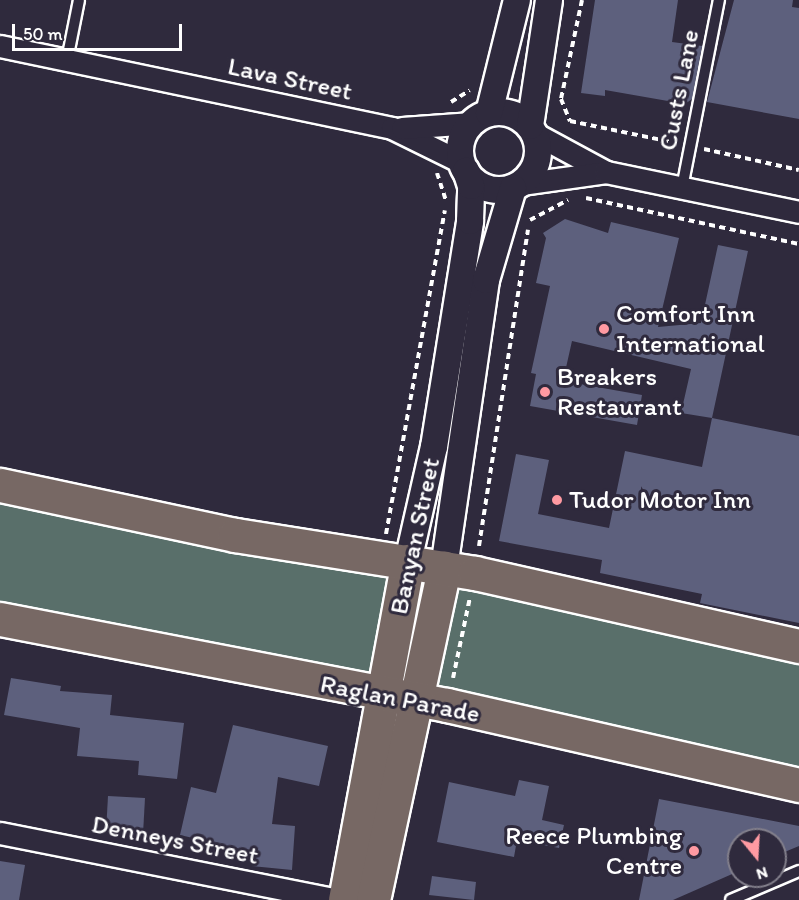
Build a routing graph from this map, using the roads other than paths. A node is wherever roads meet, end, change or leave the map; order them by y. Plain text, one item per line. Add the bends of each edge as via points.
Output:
1 (79, 0) edge
2 (517, 0) edge
3 (549, 0) edge
4 (719, 0) edge
5 (0, 46) edge
6 (67, 60) junction
7 (480, 118) junction
8 (532, 129) junction
9 (439, 136) junction
10 (463, 166) junction
11 (606, 172) junction
12 (517, 186) junction
13 (682, 188) junction
14 (799, 212) edge
15 (0, 485) edge
16 (395, 560) junction
17 (460, 570) junction
18 (0, 619) edge
19 (799, 646) edge
20 (385, 694) junction
21 (433, 703) junction
22 (799, 785) edge
23 (0, 833) edge
24 (799, 871) edge
25 (339, 900) edge
26 (345, 900) edge
27 (373, 900) edge
28 (731, 900) edge

1 - 6 lane
2 - 7 street
3 - 8 street
4 - 13 lane, Custs Lane
5 - 6 street, Lava Street
6 - 9 street, Lava Street
7 - 8 street via 511,114
7 - 9 street, Lava Street
7 - 10 street via 461,141
8 - 11 street
8 - 12 street via 538,160
9 - 10 street
10 - 12 street via 481,186
10 - 16 street, Banyan Street via 471,186 470,221 434,447
11 - 12 street
11 - 13 street
12 - 17 street, Banyan Street via 486,280
13 - 14 street
15 - 16 main road via 235,535
16 - 17 main road
16 - 20 main road, Banyan Street
17 - 19 main road
17 - 21 main road, Banyan Street
18 - 20 main road, Raglan Parade
20 - 21 main road, Raglan Parade
20 - 26 main road, Banyan Street
21 - 22 main road, Raglan Parade
21 - 27 main road, Banyan Street
23 - 25 street, Denneys Street
24 - 28 lane

